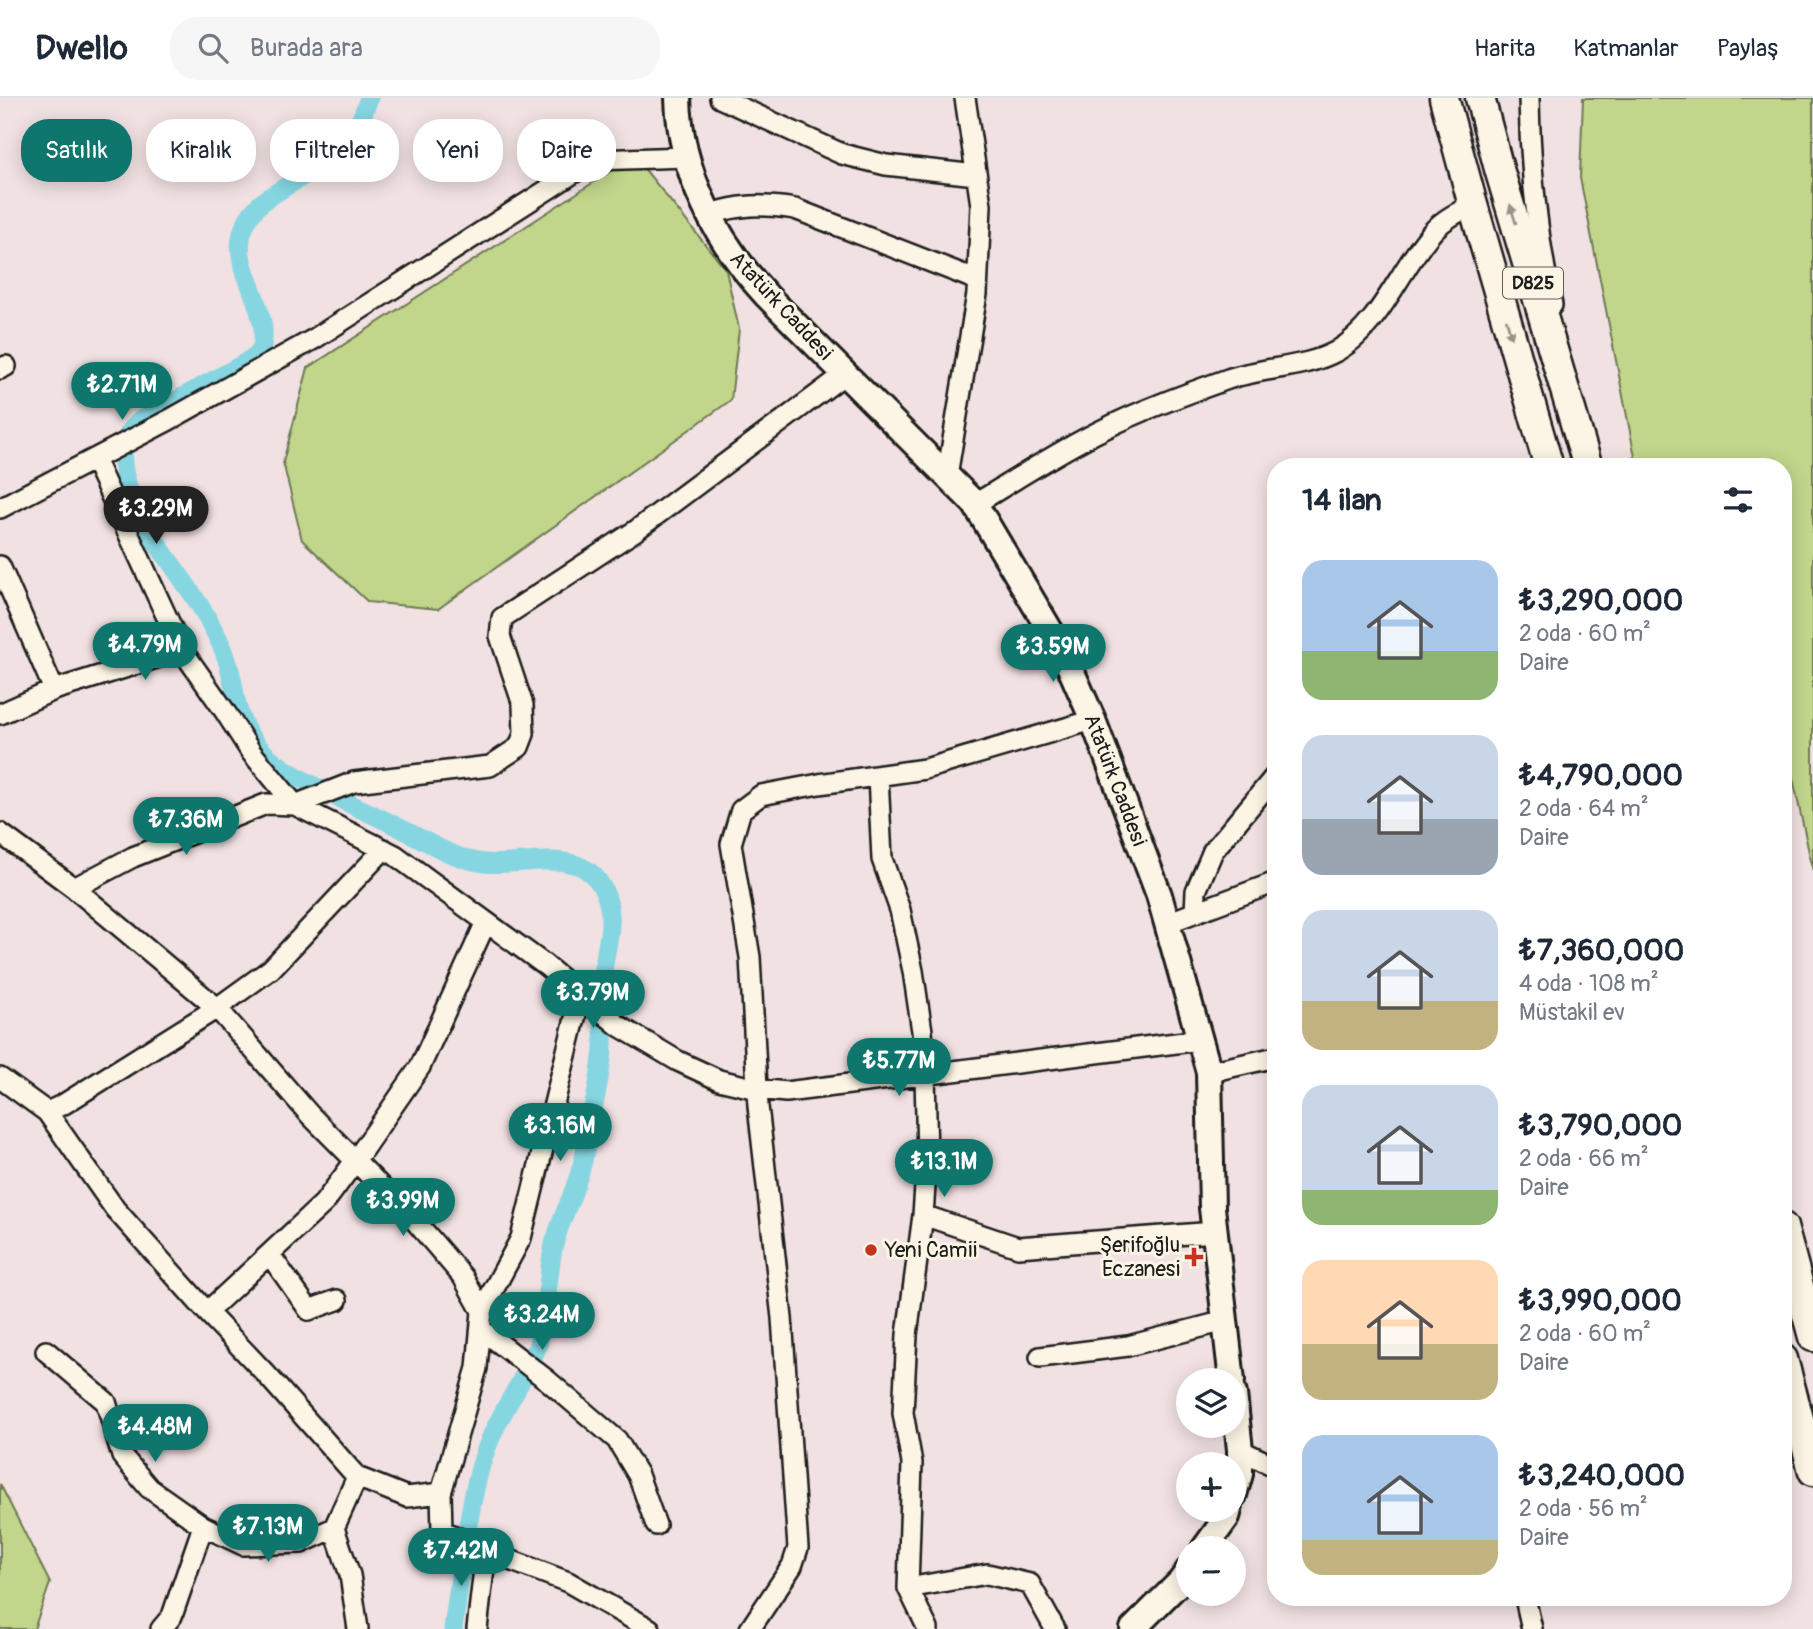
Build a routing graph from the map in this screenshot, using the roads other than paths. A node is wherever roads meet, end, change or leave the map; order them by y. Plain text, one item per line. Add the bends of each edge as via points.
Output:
1 (678, 98) edge
2 (720, 98) edge
3 (965, 98) edge
4 (1444, 98) edge
5 (1480, 98) edge
6 (1529, 98) edge
7 (687, 157) junction
8 (976, 175) junction
9 (1473, 205) junction
10 (708, 215) junction
11 (977, 280) junction
12 (845, 374) junction
13 (1546, 458) edge
14 (1585, 458) edge
15 (1586, 458) edge
16 (94, 459) junction
17 (947, 476) junction
18 (975, 504) junction
19 (0, 508) edge
20 (0, 566) edge
21 (182, 650) junction
22 (54, 690) junction
23 (0, 714) edge
24 (1093, 720) junction
25 (878, 776) junction
26 (1267, 786) edge
27 (295, 805) junction
28 (0, 834) edge
29 (384, 849) junction
30 (1267, 885) edge
31 (74, 888) junction
32 (1195, 913) junction
33 (486, 922) junction
34 (1167, 923) junction
35 (587, 999) junction
36 (217, 1007) junction
37 (1200, 1040) junction
38 (1267, 1059) edge
39 (1209, 1072) junction
40 (925, 1075) junction
41 (0, 1078) edge
42 (757, 1088) junction
43 (47, 1112) junction
44 (355, 1161) junction
45 (923, 1215) junction
46 (1215, 1232) junction
47 (270, 1255) junction
48 (1792, 1260) edge
49 (337, 1300) dead end
50 (207, 1312) junction
51 (481, 1320) junction
52 (1225, 1321) junction
53 (1813, 1337) edge
54 (46, 1351) dead end
55 (1040, 1357) dead end
56 (1230, 1368) edge
57 (1792, 1393) edge
58 (1239, 1438) edge
59 (1240, 1450) joint
60 (1267, 1463) edge
61 (1813, 1471) edge
62 (357, 1477) junction
63 (441, 1493) junction
64 (656, 1525) dead end
65 (203, 1526) junction
66 (334, 1528) junction
67 (486, 1551) junction
68 (1176, 1586) edge
69 (908, 1588) junction
70 (161, 1629) edge
71 (358, 1629) edge
72 (477, 1629) edge
73 (650, 1629) edge
74 (750, 1629) edge
75 (928, 1629) edge
76 (1055, 1629) edge
77 (1133, 1629) edge

1 - 7 main road, Atatürk Caddesi
2 - 8 street via 842,154 886,165
3 - 8 street
4 - 9 highway, D825
14 -> 5 highway, D825
6 - 15 street via 1536,218
7 - 10 main road, Atatürk Caddesi
7 - 16 street via 594,160 314,339
8 - 11 street via 981,205
9 -> 13 highway, D825
9 - 18 street via 1431,232 1364,330 1349,343 1318,359 1232,378 1142,411
10 - 11 street via 745,205 795,209
10 - 12 main road, Atatürk Caddesi via 747,274
11 - 17 street
12 - 17 main road, Atatürk Caddesi
12 - 27 street via 635,531 502,618 500,636 523,705 524,734 519,747 490,766 354,782
16 - 19 street
16 - 21 street
17 - 18 main road, Atatürk Caddesi
18 - 24 main road, Atatürk Caddesi via 1064,654
20 - 22 street
21 - 22 street
21 - 27 street via 251,752
22 - 23 street
24 - 25 street via 925,769
24 - 34 main road, Atatürk Caddesi
25 - 40 street via 882,859 900,910 913,971
25 - 42 street via 761,795 741,810 731,844 750,957
26 - 32 street via 1213,851 1196,891
27 - 29 street
27 - 31 street via 267,804 133,857
28 - 31 street
29 - 33 street
29 - 36 street via 271,969
30 - 32 street
31 - 36 street
32 - 34 street
33 - 35 street
33 - 44 street via 421,1067
34 - 37 main road, Atatürk Caddesi
35 - 42 street via 620,1026 678,1061 719,1080
35 - 51 street via 521,1238
36 - 43 street
36 - 44 street
37 - 39 main road, Atatürk Caddesi
37 - 40 street
38 - 39 street
39 - 46 main road, Atatürk Caddesi
40 - 42 street via 786,1092
40 - 45 street
41 - 43 street
42 - 74 street via 782,1318 798,1548 792,1566
43 - 50 street via 115,1209
44 - 47 street via 324,1203
44 - 51 street via 463,1277
45 - 46 street via 1018,1247
45 - 69 street via 907,1335 903,1413 912,1463
46 - 52 main road, Atatürk Caddesi
47 - 49 street via 309,1310
47 - 50 street
48 - 53 highway
50 - 62 street
51 - 63 street via 477,1368
51 - 64 street via 514,1355 617,1440 638,1475
52 - 55 street via 1128,1346
52 - 56 main road, Atatürk Caddesi
54 - 65 street via 106,1402 122,1456 149,1488
57 - 61 highway
58 - 59 main road
59 - 60 street
62 - 63 street via 407,1497
62 - 66 street
63 - 67 street via 442,1530
65 - 66 street via 243,1545 301,1543
65 - 70 street via 172,1616
66 - 71 street via 350,1575
67 - 72 street
67 - 73 street via 568,1582
68 - 77 main road
69 - 75 street
69 - 76 street via 987,1574 1030,1584

